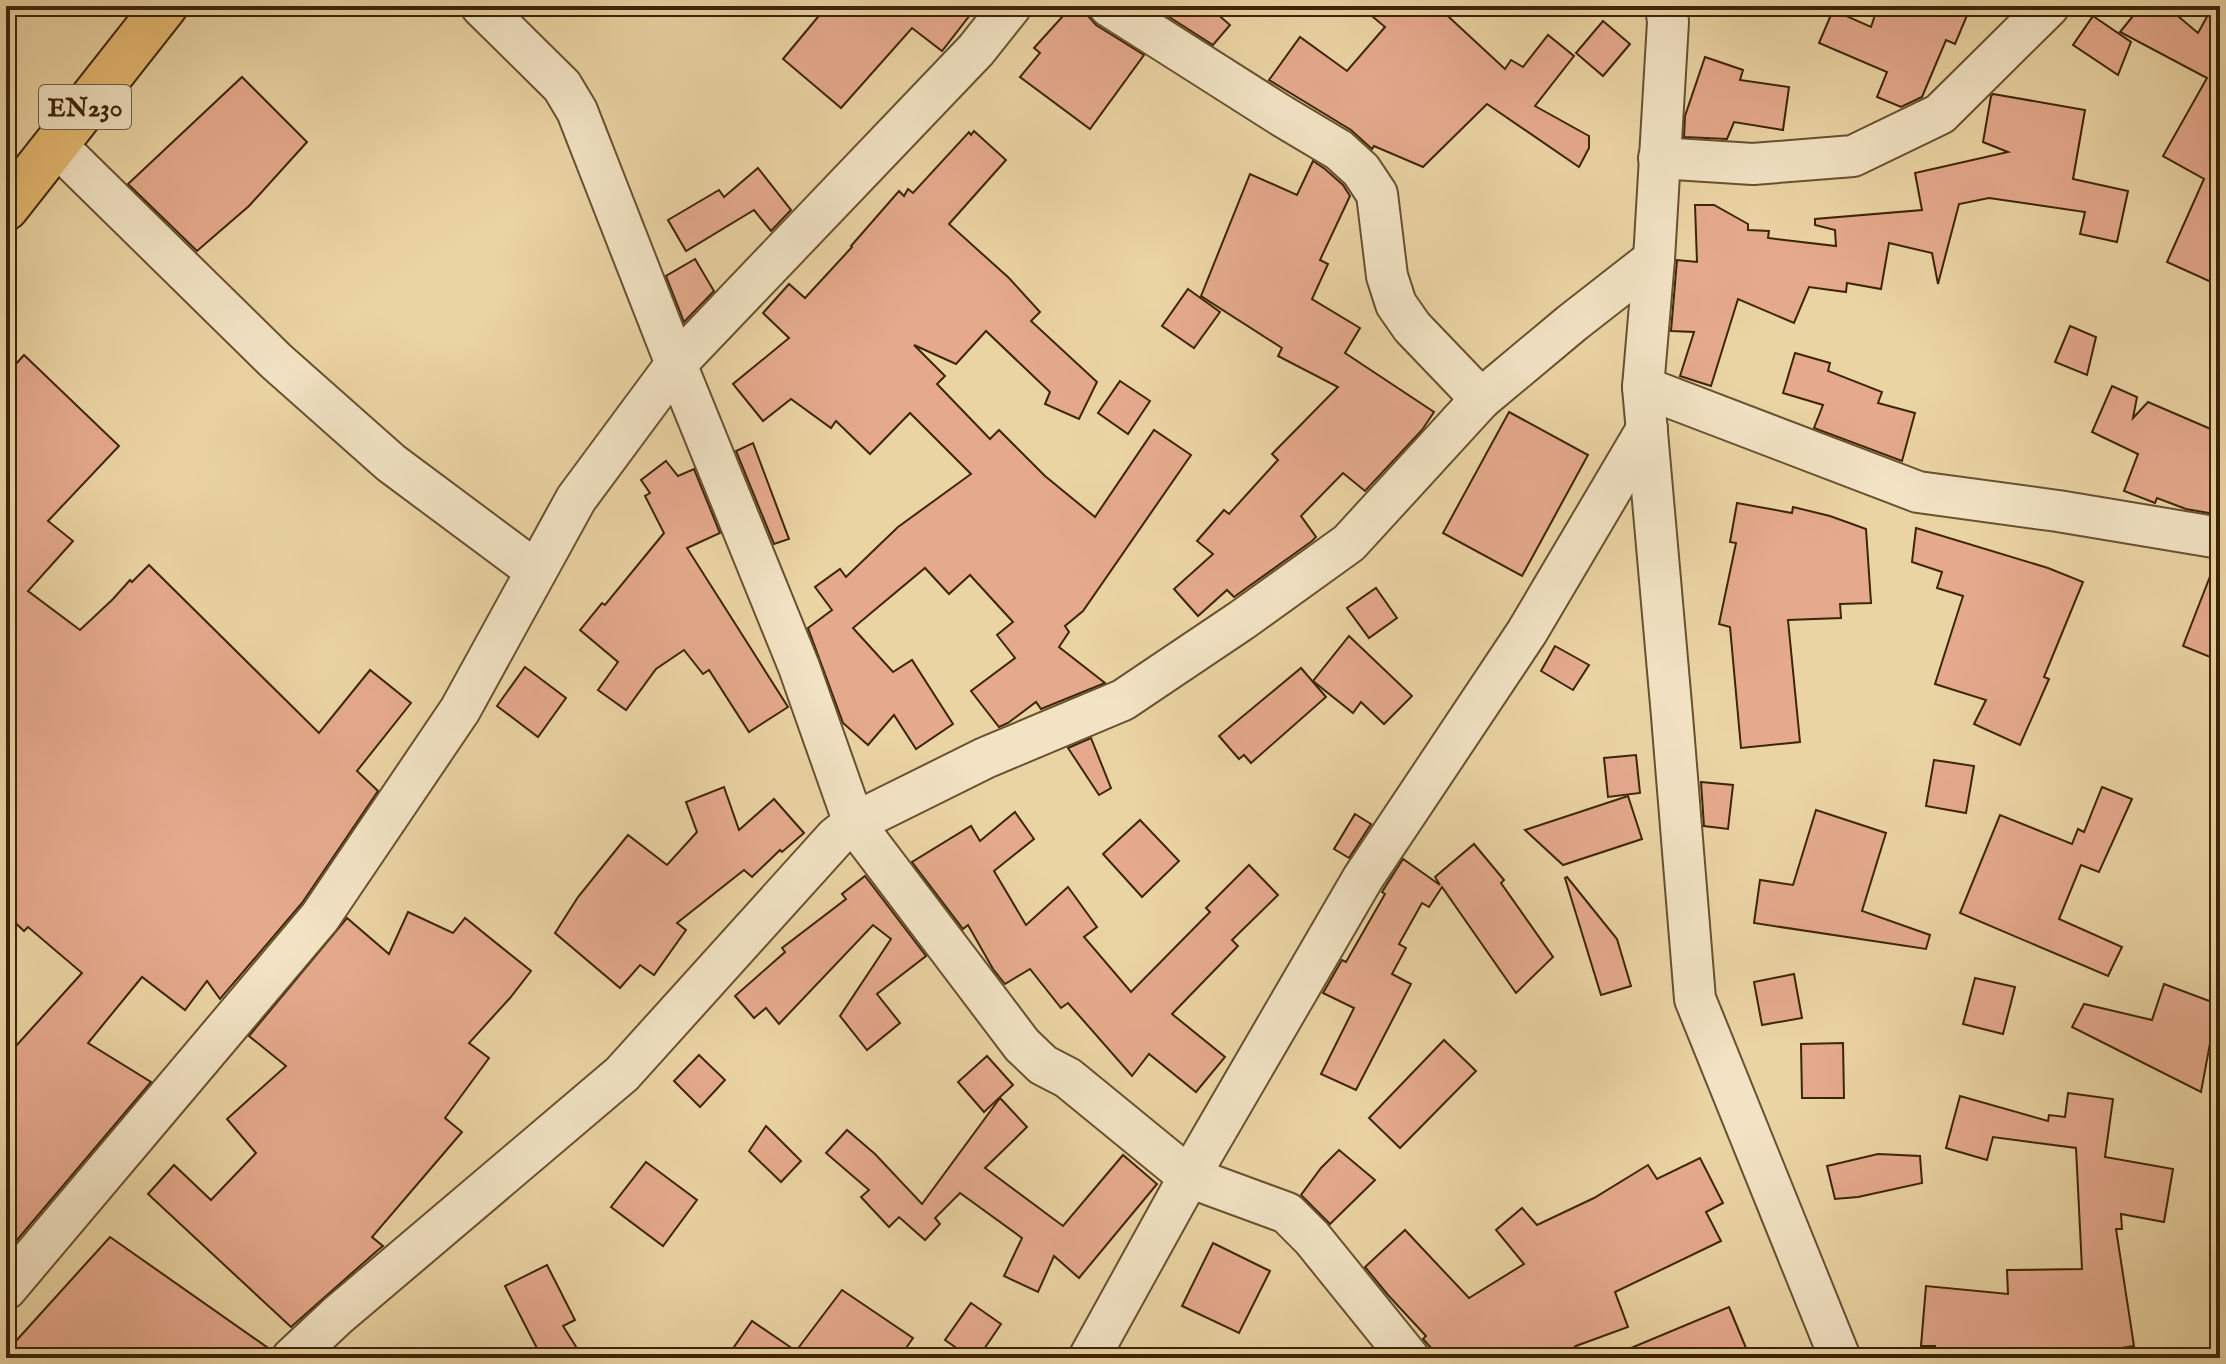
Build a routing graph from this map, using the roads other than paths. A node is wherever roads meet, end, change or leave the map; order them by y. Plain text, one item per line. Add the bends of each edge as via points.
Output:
1 (165, 6) edge
2 (481, 6) edge
3 (1011, 6) edge
4 (1109, 6) edge
5 (1666, 6) edge
6 (2049, 6) edge
7 (56, 145) junction
8 (1659, 158) junction
9 (6, 208) edge
10 (1654, 259) junction
11 (676, 364) junction
12 (1643, 387) junction
13 (1481, 399) junction
14 (1647, 429) junction
15 (2220, 538) edge
16 (536, 571) junction
17 (854, 823) junction
18 (1189, 1177) junction
19 (6, 1289) edge
20 (292, 1358) edge
21 (1089, 1358) edge
22 (1409, 1358) edge
23 (1840, 1358) edge

1 - 7 main road, EN230
2 - 11 street via 562,86 577,111
3 - 11 street via 976,50
4 - 13 street via 1339,150 1361,170 1377,194 1387,276 1396,304
5 - 8 street
6 - 8 street via 1940,114 1853,156 1753,164
7 - 9 main road, EN230
7 - 16 street via 276,361 368,443
8 - 10 street
10 - 12 street
10 - 13 street
11 - 16 street via 576,499
11 - 17 street via 793,652
12 - 14 street
12 - 15 street via 1918,492
13 - 17 street via 1349,543 1229,629 1123,700 985,758
14 - 18 street via 1527,632 1363,878
14 - 23 street via 1695,999
16 - 19 street via 460,710 320,917
17 - 18 street via 1022,1045
17 - 20 street via 622,1074
18 - 21 street
18 - 22 street via 1287,1213

